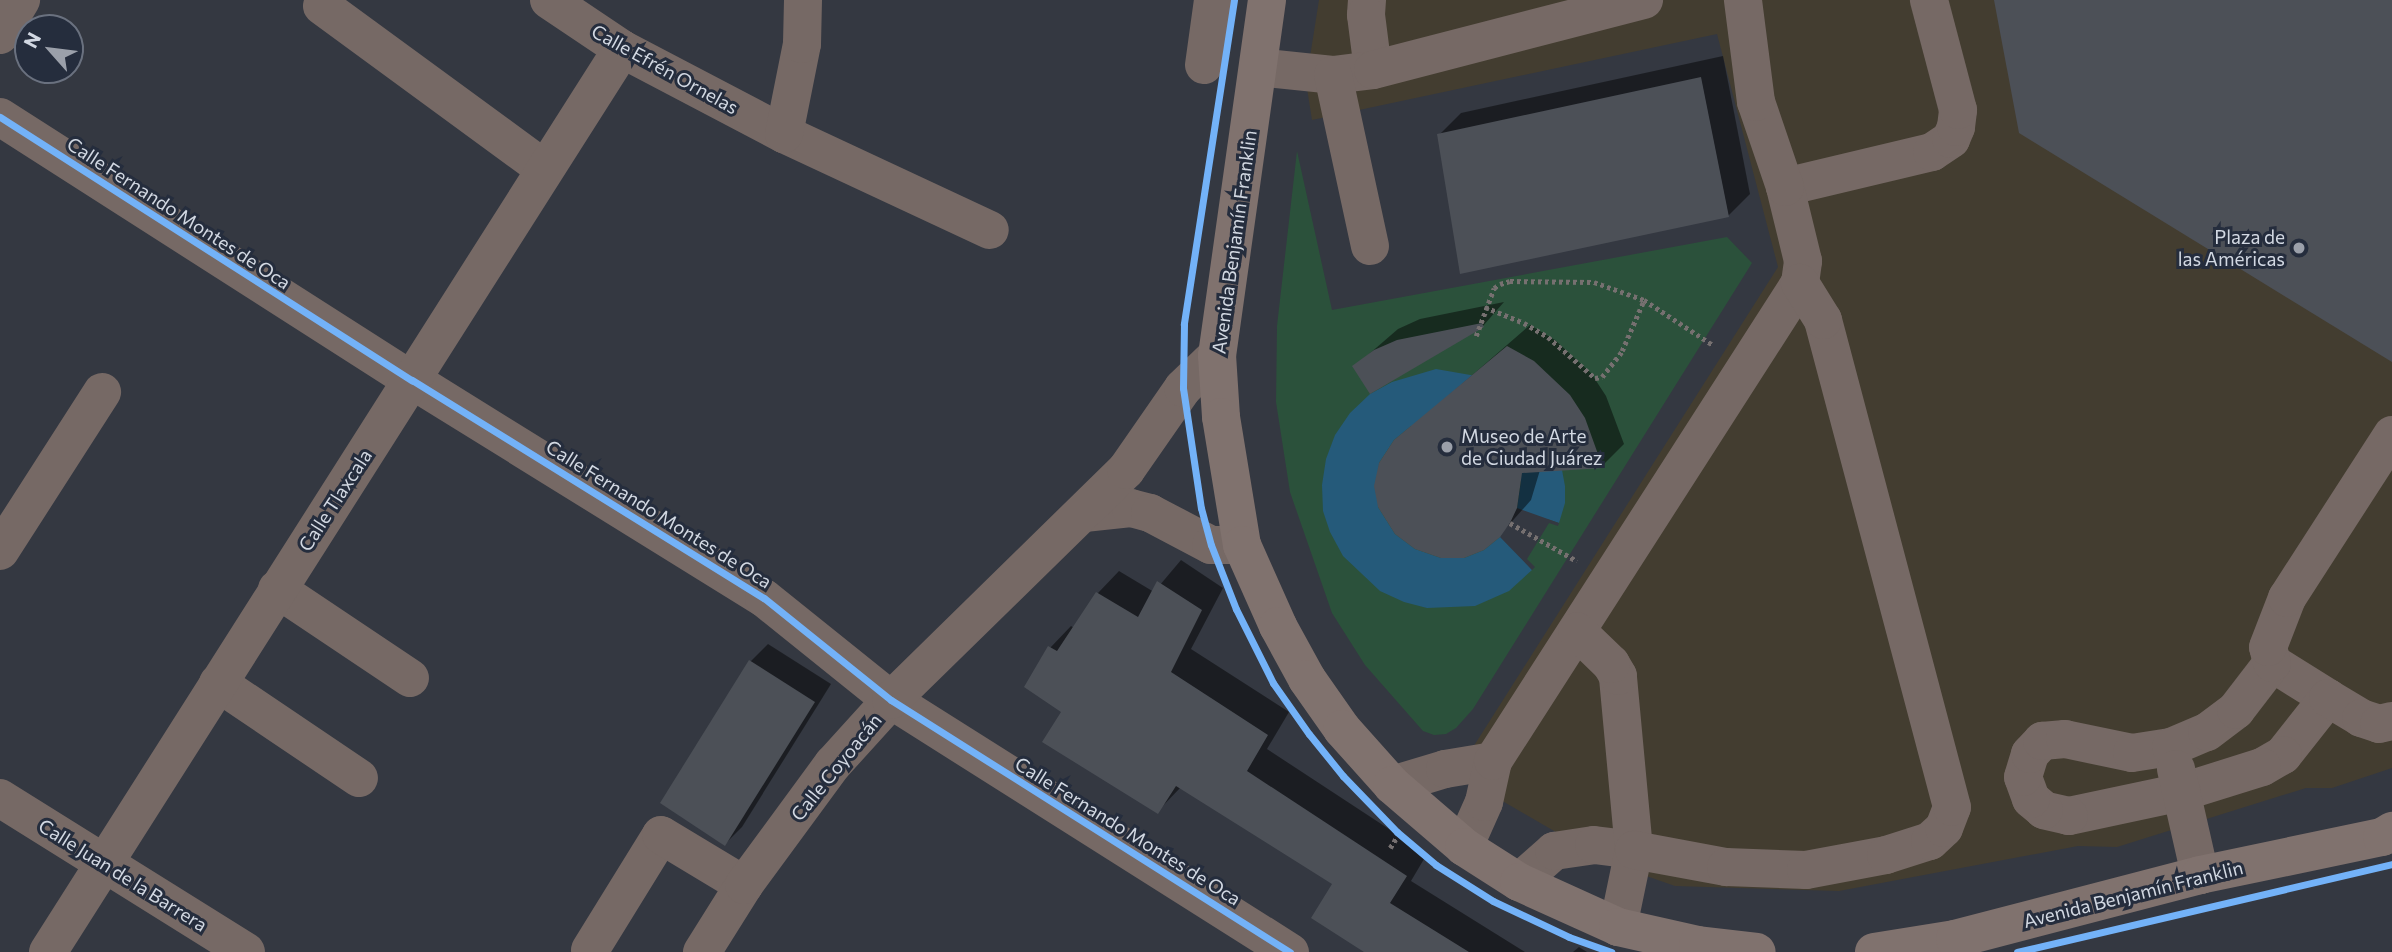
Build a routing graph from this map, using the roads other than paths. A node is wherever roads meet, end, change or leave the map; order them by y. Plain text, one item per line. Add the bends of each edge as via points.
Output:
1 (22, 0) edge
2 (549, 0) edge
3 (803, 0) edge
4 (1267, 0) edge
5 (1367, 0) edge
6 (1644, 0) edge
7 (1743, 0) edge
8 (1929, 0) edge
9 (322, 6) dead end
10 (1208, 32) edge
11 (0, 35) edge
12 (622, 49) junction
13 (1260, 52) junction
14 (1373, 70) junction
15 (1333, 75) junction
16 (0, 117) edge
17 (784, 134) junction
18 (545, 169) junction
19 (1785, 187) junction
20 (990, 230) dead end
21 (1370, 246) dead end
22 (1800, 283) junction
23 (1217, 355) junction
24 (412, 380) junction
25 (102, 392) dead end
26 (2392, 435) edge
27 (1084, 513) junction
28 (1242, 545) junction
29 (0, 551) edge
30 (278, 589) junction
31 (1577, 631) junction
32 (2272, 663) junction
33 (411, 678) dead end
34 (218, 683) junction
35 (2328, 698) junction
36 (891, 700) junction
37 (2392, 721) edge
38 (2171, 747) junction
39 (1493, 761) junction
40 (359, 778) dead end
41 (1392, 785) junction
42 (2182, 792) junction
43 (0, 798) edge
44 (2389, 835) edge
45 (1464, 847) junction
46 (1633, 850) junction
47 (103, 862) junction
48 (2200, 875) junction
49 (1519, 882) junction
50 (744, 885) junction
51 (1618, 927) junction
52 (2039, 935) edge
53 (590, 950) dead end
54 (48, 952) edge
55 (246, 952) edge
56 (702, 952) edge
57 (1290, 952) edge
58 (1757, 952) edge
59 (1874, 952) edge

1 - 11 street
2 - 12 street, Calle Efrén Ornelas
3 - 17 street via 802,44
4 - 13 main road, Avenida Benjamín Franklin
5 - 14 street
6 - 14 street
7 - 19 street via 1756,102
8 - 19 street via 1958,110 1951,139 1932,152
9 - 18 street
10 - 13 street
12 - 17 street, Calle Efrén Ornelas
12 - 18 street, Calle Tlaxcala
13 - 15 street
13 - 23 main road, Avenida Benjamín Franklin
14 - 15 street
15 - 21 street
16 - 24 street, Calle Fernando Montes de Oca
17 - 20 street, Calle Efrén Ornelas
18 - 24 street, Calle Tlaxcala
19 - 22 street via 1803,261
22 - 31 street
22 - 46 street via 1823,320 1952,807 1944,828 1930,841 1886,855 1807,870 1726,867
23 - 27 street, Calle Coyoacán via 1183,388 1126,470
23 - 28 main road, Avenida Benjamín Franklin
24 - 30 street, Calle Tlaxcala
24 - 36 street, Calle Fernando Montes de Oca via 764,598
25 - 29 street
26 - 32 street via 2287,598 2268,647
27 - 28 street via 1131,508 1211,545
27 - 36 street, Calle Coyoacán
28 - 41 main road, Avenida Benjamín Franklin via 1307,679 1342,729
30 - 33 street
30 - 34 street, Calle Tlaxcala
31 - 39 street
31 - 46 street via 1618,676
32 - 35 street
32 - 38 street via 2236,710 2207,732
34 - 40 street
34 - 47 street, Calle Tlaxcala
35 - 37 street via 2361,718 2379,724
35 - 42 street via 2283,755 2262,768
36 - 50 street, Calle Coyoacán via 833,764
36 - 57 street, Calle Fernando Montes de Oca
38 - 42 street
38 - 42 street via 2132,753 2065,739 2042,741 2030,754 2023,777 2031,799 2044,810 2069,816
39 - 41 street
39 - 45 street via 1484,803
41 - 45 main road, Avenida Benjamín Franklin
42 - 48 street
43 - 47 street, Calle Juan de la Barrera
44 - 48 main road, Avenida Benjamín Franklin
45 - 49 main road, Avenida Benjamín Franklin
46 - 49 street via 1594,845 1554,851
46 - 51 street
47 - 54 street, Calle Tlaxcala
47 - 55 street, Calle Juan de la Barrera
48 - 52 main road, Avenida Benjamín Franklin
49 - 51 main road, Avenida Benjamín Franklin
50 - 53 street via 661,835
50 - 56 street, Calle Coyoacán
51 - 58 main road, Avenida Benjamín Franklin via 1698,945
52 - 59 main road, Avenida Benjamín Franklin via 1955,939

